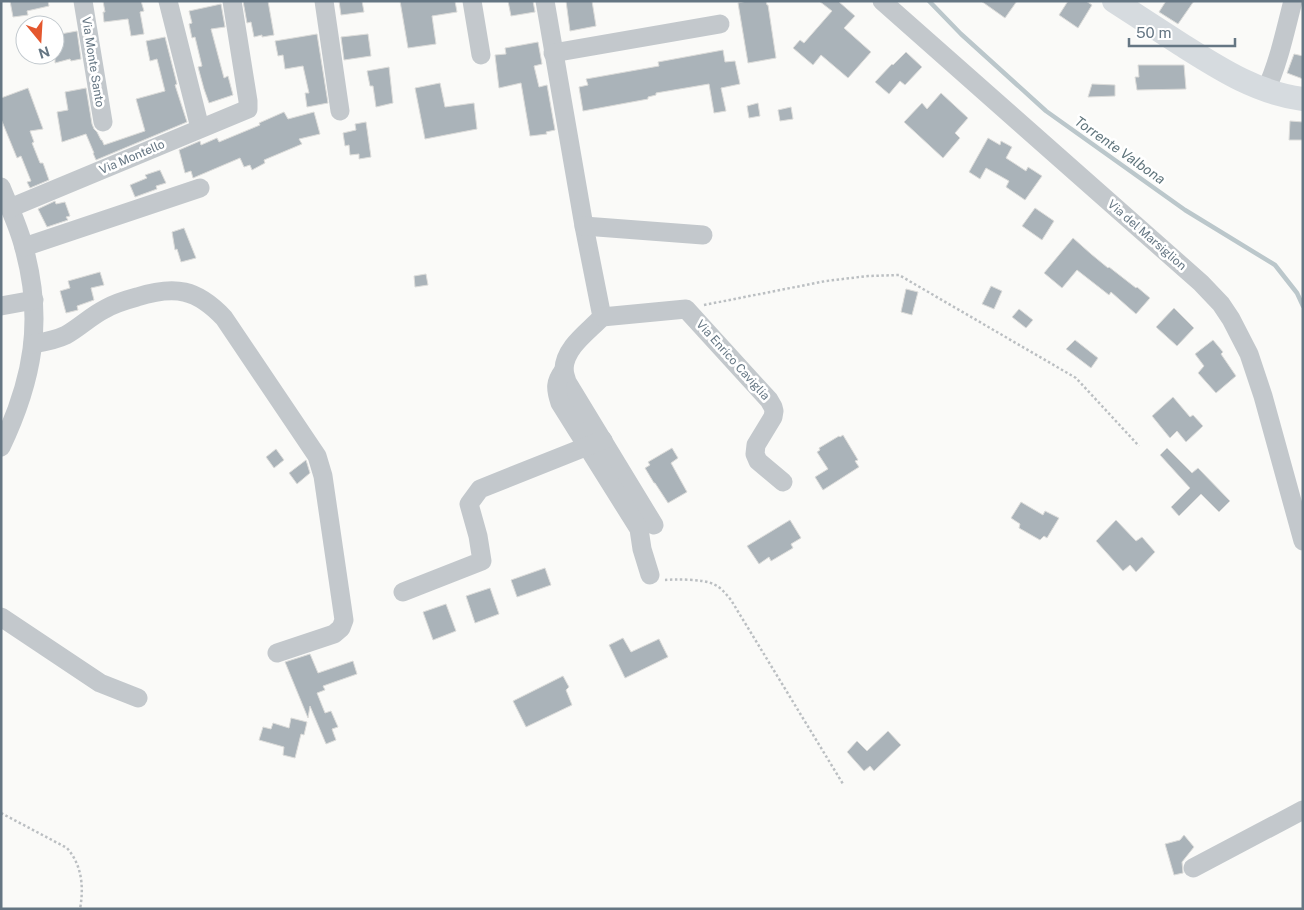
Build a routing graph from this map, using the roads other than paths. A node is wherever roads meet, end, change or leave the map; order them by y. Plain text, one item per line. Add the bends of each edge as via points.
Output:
1 (83, 1) edge
2 (168, 1) edge
3 (232, 1) edge
4 (324, 1) edge
5 (472, 1) edge
6 (544, 1) edge
7 (882, 1) edge
8 (1114, 1) edge
9 (1293, 1) edge
10 (720, 24) dead end
11 (554, 53) junction
12 (481, 55) dead end
13 (1266, 90) junction
14 (1303, 99) edge
15 (340, 111) dead end
16 (103, 122) dead end
17 (200, 128) junction
18 (1, 187) edge
19 (200, 188) dead end
20 (10, 208) junction
21 (584, 226) junction
22 (703, 235) dead end
23 (24, 247) junction
24 (34, 300) junction
25 (1, 306) edge
26 (602, 317) junction
27 (33, 344) junction
28 (595, 443) junction
29 (1, 447) edge
30 (783, 482) dead end
31 (654, 525) dead end
32 (1303, 541) edge
33 (656, 578) road end
34 (403, 592) dead end
35 (1, 617) edge
36 (277, 653) dead end
37 (138, 698) dead end
38 (1303, 810) edge
39 (1193, 868) dead end

1 - 16 street, Via Monte Santo
2 - 17 street
3 - 17 street, Via Montello via 248,109
4 - 15 street
5 - 12 street
6 - 11 street
7 - 32 street, Via del Marsiglion via 1201,282 1221,304 1249,354
8 - 13 main road via 1230,74
9 - 13 street via 1280,53
10 - 11 street
11 - 21 street
13 - 14 main road
17 - 20 street, Via Montello
18 - 20 street
19 - 23 street
20 - 23 street
21 - 22 street
21 - 26 street
23 - 24 street
24 - 25 street
24 - 27 street
26 - 28 street via 570,349 564,370
26 - 30 street, Via Enrico Caviglia via 686,309 773,407 772,417 756,445 755,454 758,461
27 - 29 street via 24,390
27 - 36 street via 65,335 120,302 160,291 188,292 210,304 224,318 317,456 324,476 344,620 334,634
28 - 31 street
28 - 33 street via 639,529 642,549
28 - 34 street via 480,489 469,504 482,561
35 - 37 street via 100,683
38 - 39 street

